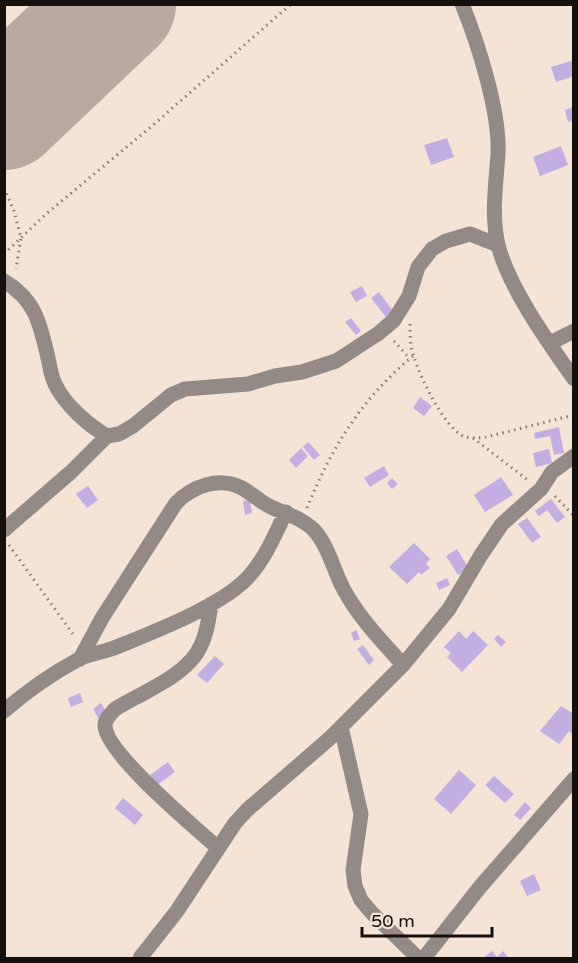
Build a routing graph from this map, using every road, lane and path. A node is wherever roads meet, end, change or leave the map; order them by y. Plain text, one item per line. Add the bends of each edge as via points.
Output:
1 (291, 4) edge
2 (462, 4) edge
3 (4, 188) edge
4 (21, 238) junction
5 (498, 245) junction
6 (4, 254) edge
7 (4, 281) edge
8 (24, 296) junction
9 (409, 296) junction
10 (573, 331) edge
11 (379, 333) junction
12 (550, 343) junction
13 (412, 358) junction
14 (573, 380) edge
15 (573, 415) edge
16 (107, 436) junction
17 (473, 438) junction
18 (573, 456) edge
19 (541, 489) junction
20 (286, 512) junction
21 (573, 516) edge
22 (302, 520) junction
23 (4, 530) edge
24 (4, 539) edge
25 (212, 604) junction
26 (83, 655) junction
27 (403, 665) junction
28 (4, 711) edge
29 (340, 728) junction
30 (573, 779) edge
31 (218, 848) junction
32 (140, 958) edge
33 (418, 958) edge
34 (424, 958) edge

1 - 4 path
2 - 5 street via 476,41 496,130
3 - 4 path
4 - 6 path
4 - 8 path via 16,267
5 - 9 street via 470,234 432,249 418,267
5 - 12 street via 526,306
7 - 8 street
8 - 16 street via 38,320 56,385 79,414
9 - 11 street via 394,320
9 - 13 path
10 - 12 street
11 - 13 path
11 - 16 street via 336,362 302,372 249,384 185,389 171,395 133,426
12 - 14 street
13 - 17 path via 445,417 462,436
13 - 22 path via 393,373 353,419 334,449
15 - 17 path
16 - 23 street
17 - 19 path
18 - 19 street via 552,472
19 - 21 path via 558,499
19 - 27 street via 493,535 449,609
20 - 22 street
20 - 25 street via 249,576
20 - 26 street via 230,484 199,486 188,492 176,503 102,618
22 - 27 street via 321,539 365,623
24 - 26 path
25 - 26 street via 112,648
25 - 31 street via 201,647 189,663 115,710 105,725 135,771
26 - 28 street
27 - 29 street
29 - 31 street via 247,810
29 - 33 street via 361,814 353,870 355,886 371,912
30 - 34 street
31 - 32 street

